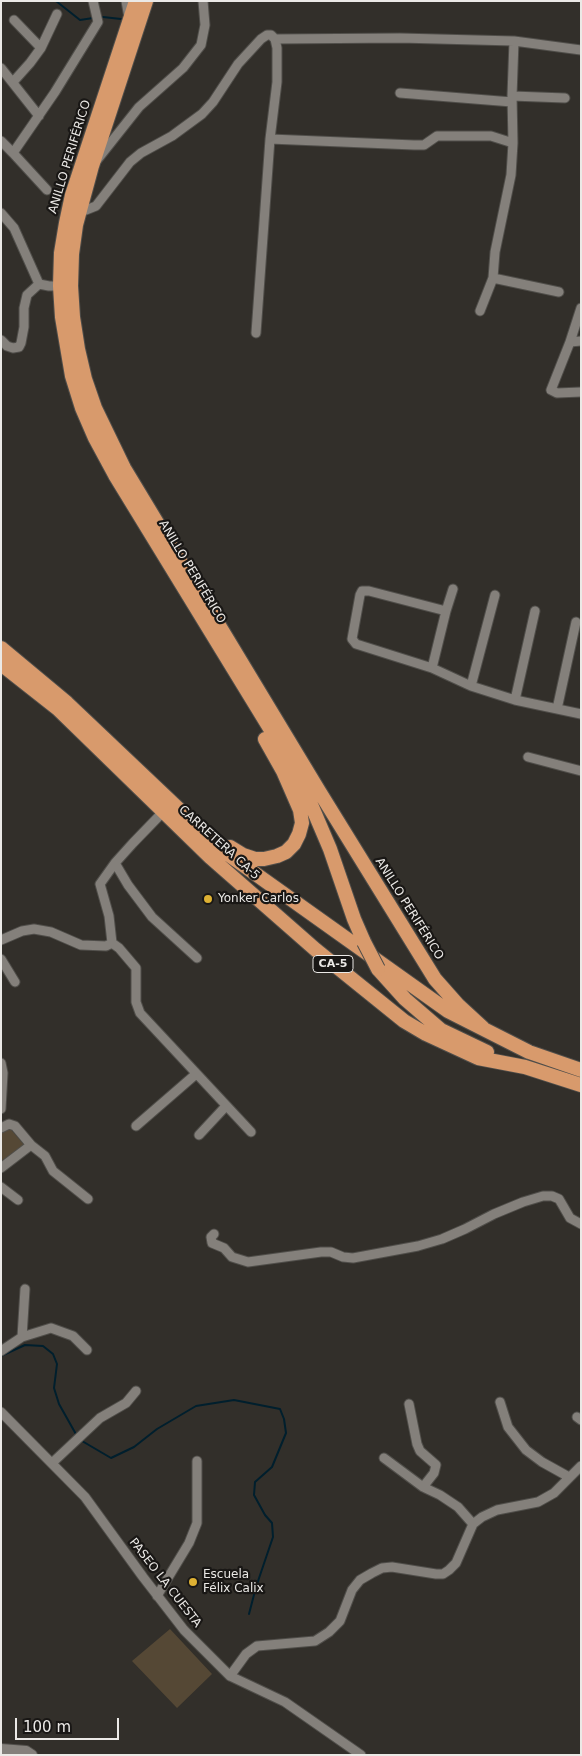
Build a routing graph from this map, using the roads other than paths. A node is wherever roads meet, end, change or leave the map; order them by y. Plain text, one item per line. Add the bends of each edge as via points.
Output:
1 (93, 1) edge
2 (126, 1) edge
3 (136, 1) edge
4 (146, 1) edge
5 (203, 1) edge
6 (57, 14) dead end
7 (14, 20) dead end
8 (130, 21) junction
9 (275, 39) junction
10 (514, 42) junction
11 (41, 48) junction
12 (581, 50) edge
13 (1, 68) edge
14 (13, 82) junction
15 (400, 93) dead end
16 (565, 98) dead end
17 (512, 99) junction
18 (39, 116) junction
19 (270, 139) junction
20 (1, 141) edge
21 (513, 143) junction
22 (13, 153) junction
23 (92, 166) junction
24 (47, 190) dead end
25 (80, 208) junction
26 (1, 212) edge
27 (493, 278) junction
28 (39, 284) junction
29 (60, 286) junction
30 (559, 292) dead end
31 (581, 308) edge
32 (480, 311) dead end
33 (256, 333) dead end
34 (1, 340) edge
35 (581, 341) edge
36 (570, 342) junction
37 (581, 392) edge
38 (177, 577) junction
39 (453, 590) dead end
40 (495, 595) dead end
41 (446, 611) junction
42 (534, 611) dead end
43 (576, 622) dead end
44 (1, 648) edge
45 (1, 664) edge
46 (432, 668) junction
47 (470, 686) junction
48 (515, 700) junction
49 (556, 709) junction
50 (581, 714) edge
51 (528, 757) dead end
52 (127, 768) junction
53 (581, 771) edge
54 (163, 812) junction
55 (115, 863) junction
56 (1, 940) edge
57 (112, 943) junction
58 (198, 958) dead end
59 (1, 959) edge
60 (15, 982) dead end
61 (484, 1028) junction
62 (1, 1063) edge
63 (525, 1067) junction
64 (581, 1070) edge
65 (196, 1074) junction
66 (581, 1085) edge
67 (226, 1106) junction
68 (1, 1109) edge
69 (136, 1126) dead end
70 (1, 1128) edge
71 (251, 1132) dead end
72 (199, 1135) dead end
73 (31, 1145) junction
74 (1, 1168) edge
75 (1, 1187) edge
76 (88, 1199) dead end
77 (18, 1200) dead end
78 (581, 1224) edge
79 (214, 1234) dead end
80 (25, 1289) dead end
81 (22, 1337) junction
82 (87, 1350) dead end
83 (1, 1351) edge
84 (136, 1391) dead end
85 (500, 1402) dead end
86 (409, 1404) dead end
87 (1, 1412) edge
88 (384, 1458) dead end
89 (197, 1461) dead end
90 (52, 1463) junction
91 (581, 1466) edge
92 (569, 1477) junction
93 (423, 1487) junction
94 (474, 1524) junction
95 (157, 1596) junction
96 (230, 1676) junction
97 (1, 1749) edge
98 (32, 1755) edge
99 (361, 1755) edge

1 - 18 street via 98,22
2 - 8 street
3 - 8 highway, ANILLO PERIFÉRICO
4 - 23 highway, ANILLO PERIFÉRICO
5 - 23 street via 205,25 201,45 183,68 139,107
6 - 11 street
7 - 11 street
8 - 29 highway, ANILLO PERIFÉRICO via 72,195 61,253
9 - 10 street via 400,38
9 - 19 street via 277,82
9 - 25 street via 267,35 261,39 238,64 202,114 130,162 96,206 86,210
10 - 12 street
10 - 17 street
11 - 14 street
13 - 14 street
14 - 18 street
15 - 17 street
16 - 17 street
17 - 21 street
18 - 22 street
19 - 21 street via 424,145 437,136 491,136
19 - 33 street
20 - 22 street
21 - 27 street via 511,175 495,252
22 - 24 street
23 - 25 highway, ANILLO PERIFÉRICO
25 - 61 highway, ANILLO PERIFÉRICO via 72,254 73,317 85,379 107,437 435,979
26 - 28 street via 14,228
27 - 30 street
27 - 32 street
28 - 29 street
28 - 34 street via 27,295 19,347 7,346
29 - 38 highway, ANILLO PERIFÉRICO via 65,345 82,408 114,475
31 - 36 street
35 - 36 street
36 - 37 street via 551,390 557,393
38 - 52 highway via 208,639 283,771 300,810 302,823 299,834 294,844 277,856 255,859 243,855
38 - 63 highway, ANILLO PERIFÉRICO, bridge via 285,753 307,795 364,942 378,969 405,999 441,1030
39 - 41 street
40 - 47 street
41 - 46 street
41 - 46 street via 369,591 362,591 360,595 352,640
42 - 48 street
43 - 49 street
44 - 52 highway, CA-5 via 68,703
45 - 52 highway, CA-5
46 - 47 street
47 - 48 street
48 - 49 street
49 - 50 street
51 - 53 street
52 - 54 highway, CARRETERA CA-5 / CA-5
52 - 61 highway, CARRETERA CA-5 / CA-5 via 222,850 448,1011
54 - 55 street
54 - 63 highway, CARRETERA CA-5 / CA-5 via 316,950 404,1020 478,1058
55 - 57 street via 100,884
55 - 58 street via 152,917
56 - 57 street via 34,929 51,932 81,945 106,946
57 - 65 street via 136,968 136,1002 140,1014
59 - 60 street
61 - 64 highway, CARRETERA CA-5 / CA-5 via 529,1052
62 - 68 street
63 - 66 highway, CARRETERA CA-5 / CA-5
65 - 67 street
65 - 69 street
67 - 71 street
67 - 72 street
70 - 73 street via 9,1124 15,1126
73 - 74 street
73 - 76 street via 45,1156 53,1171
75 - 77 street
78 - 79 street via 570,1218 559,1199 543,1196 494,1214 442,1239 354,1258 321,1252 248,1262 232,1257 224,1248 212,1243
80 - 81 street
81 - 82 street via 51,1328 73,1336
81 - 83 street
84 - 90 street via 126,1403 100,1418
85 - 92 street via 508,1427 526,1450
86 - 93 street via 420,1451 436,1465 434,1474
87 - 90 street, PASEO LA CUESTA
88 - 93 street
89 - 95 street via 197,1523 189,1543
90 - 95 street, PASEO LA CUESTA via 85,1497
91 - 92 street
92 - 94 street via 538,1502 497,1510 482,1516
93 - 94 street via 458,1507
94 - 96 street via 456,1563 443,1574 382,1568 360,1580 352,1590 340,1621 329,1632 316,1641 257,1646 246,1654
95 - 96 street, PASEO LA CUESTA via 184,1630
96 - 99 street, PASEO LA CUESTA via 285,1702
97 - 98 street via 26,1751

